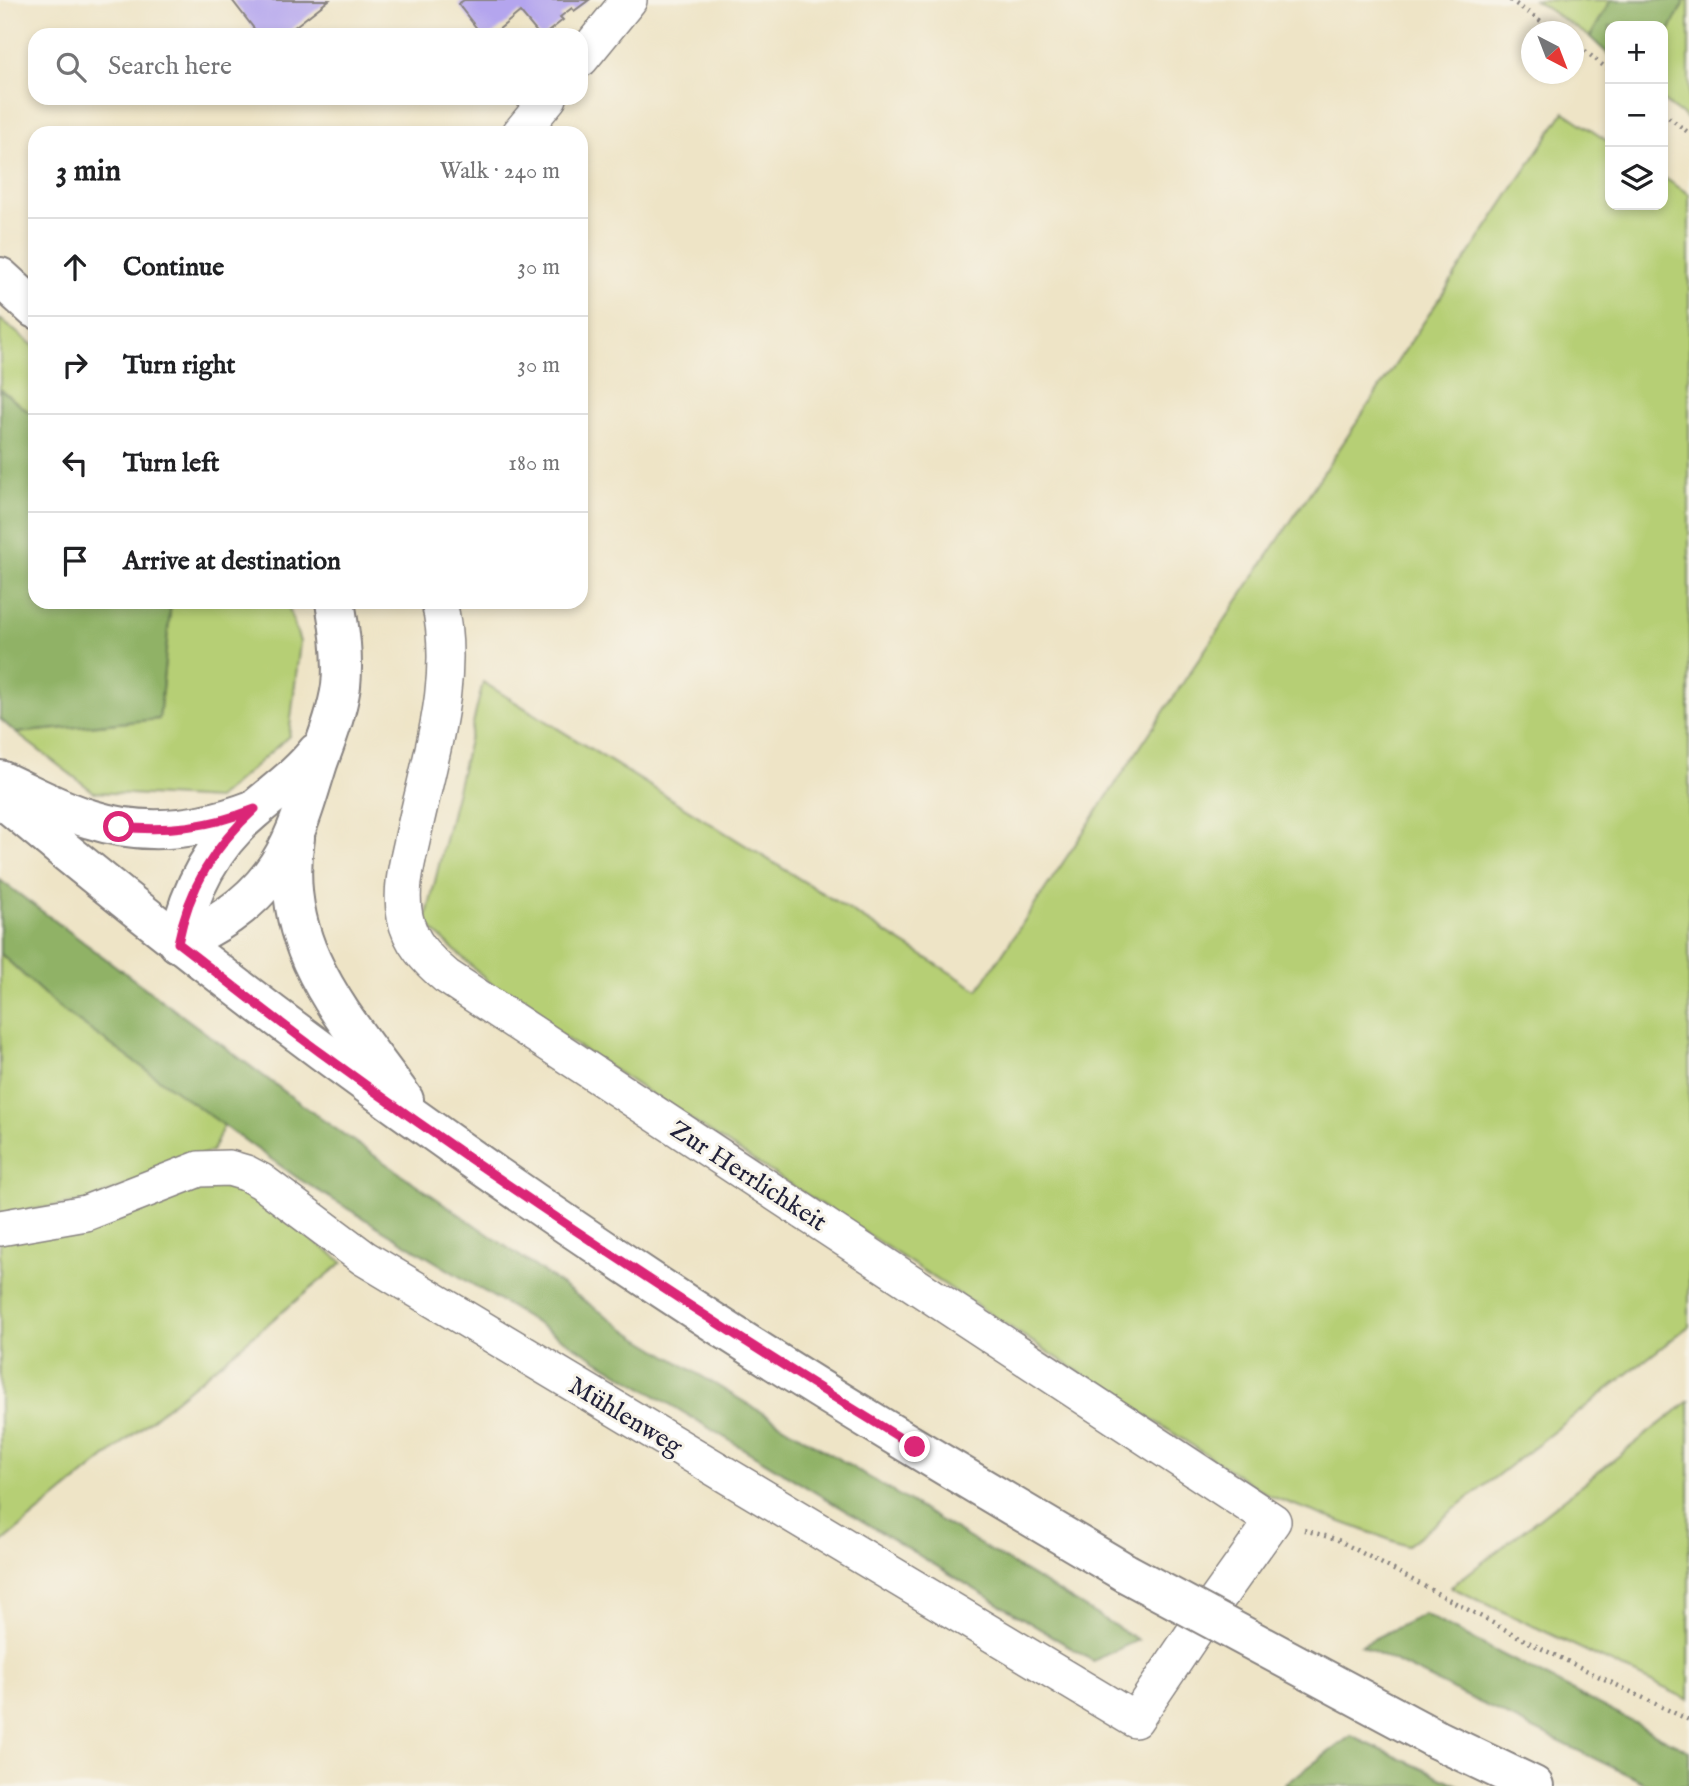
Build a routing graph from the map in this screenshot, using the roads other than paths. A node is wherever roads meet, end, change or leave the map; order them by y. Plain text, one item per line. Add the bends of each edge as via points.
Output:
1 (629, 0) edge
2 (588, 50) edge
3 (543, 105) edge
4 (526, 126) edge
5 (0, 277) edge
6 (28, 303) edge
7 (336, 609) edge
8 (440, 609) edge
9 (325, 742) junction
10 (0, 780) edge
11 (0, 797) edge
12 (255, 809) junction
13 (296, 831) junction
14 (178, 943) junction
15 (422, 1124) junction
16 (0, 1228) edge
17 (1199, 1625) joint
18 (1534, 1786) edge

1 - 2 street
3 - 4 street
5 - 6 main road
7 - 9 main road via 342,668 335,715
8 - 17 street, Zur Herrlichkeit via 446,643 443,698 403,884 409,929 421,952 446,976 1273,1521
9 - 12 main road via 293,779
9 - 13 main road
10 - 12 main road via 88,819 119,827 178,829
11 - 14 main road
12 - 14 main road via 235,827 202,871
13 - 14 main road via 254,895 231,915
13 - 15 main road via 293,903 305,950 327,991
14 - 15 main road
15 - 18 main road, bridge via 778,1363 1126,1573 1436,1739
16 - 17 street, Mühlenweg via 86,1213 199,1169 229,1168 246,1173 364,1258 1135,1720

